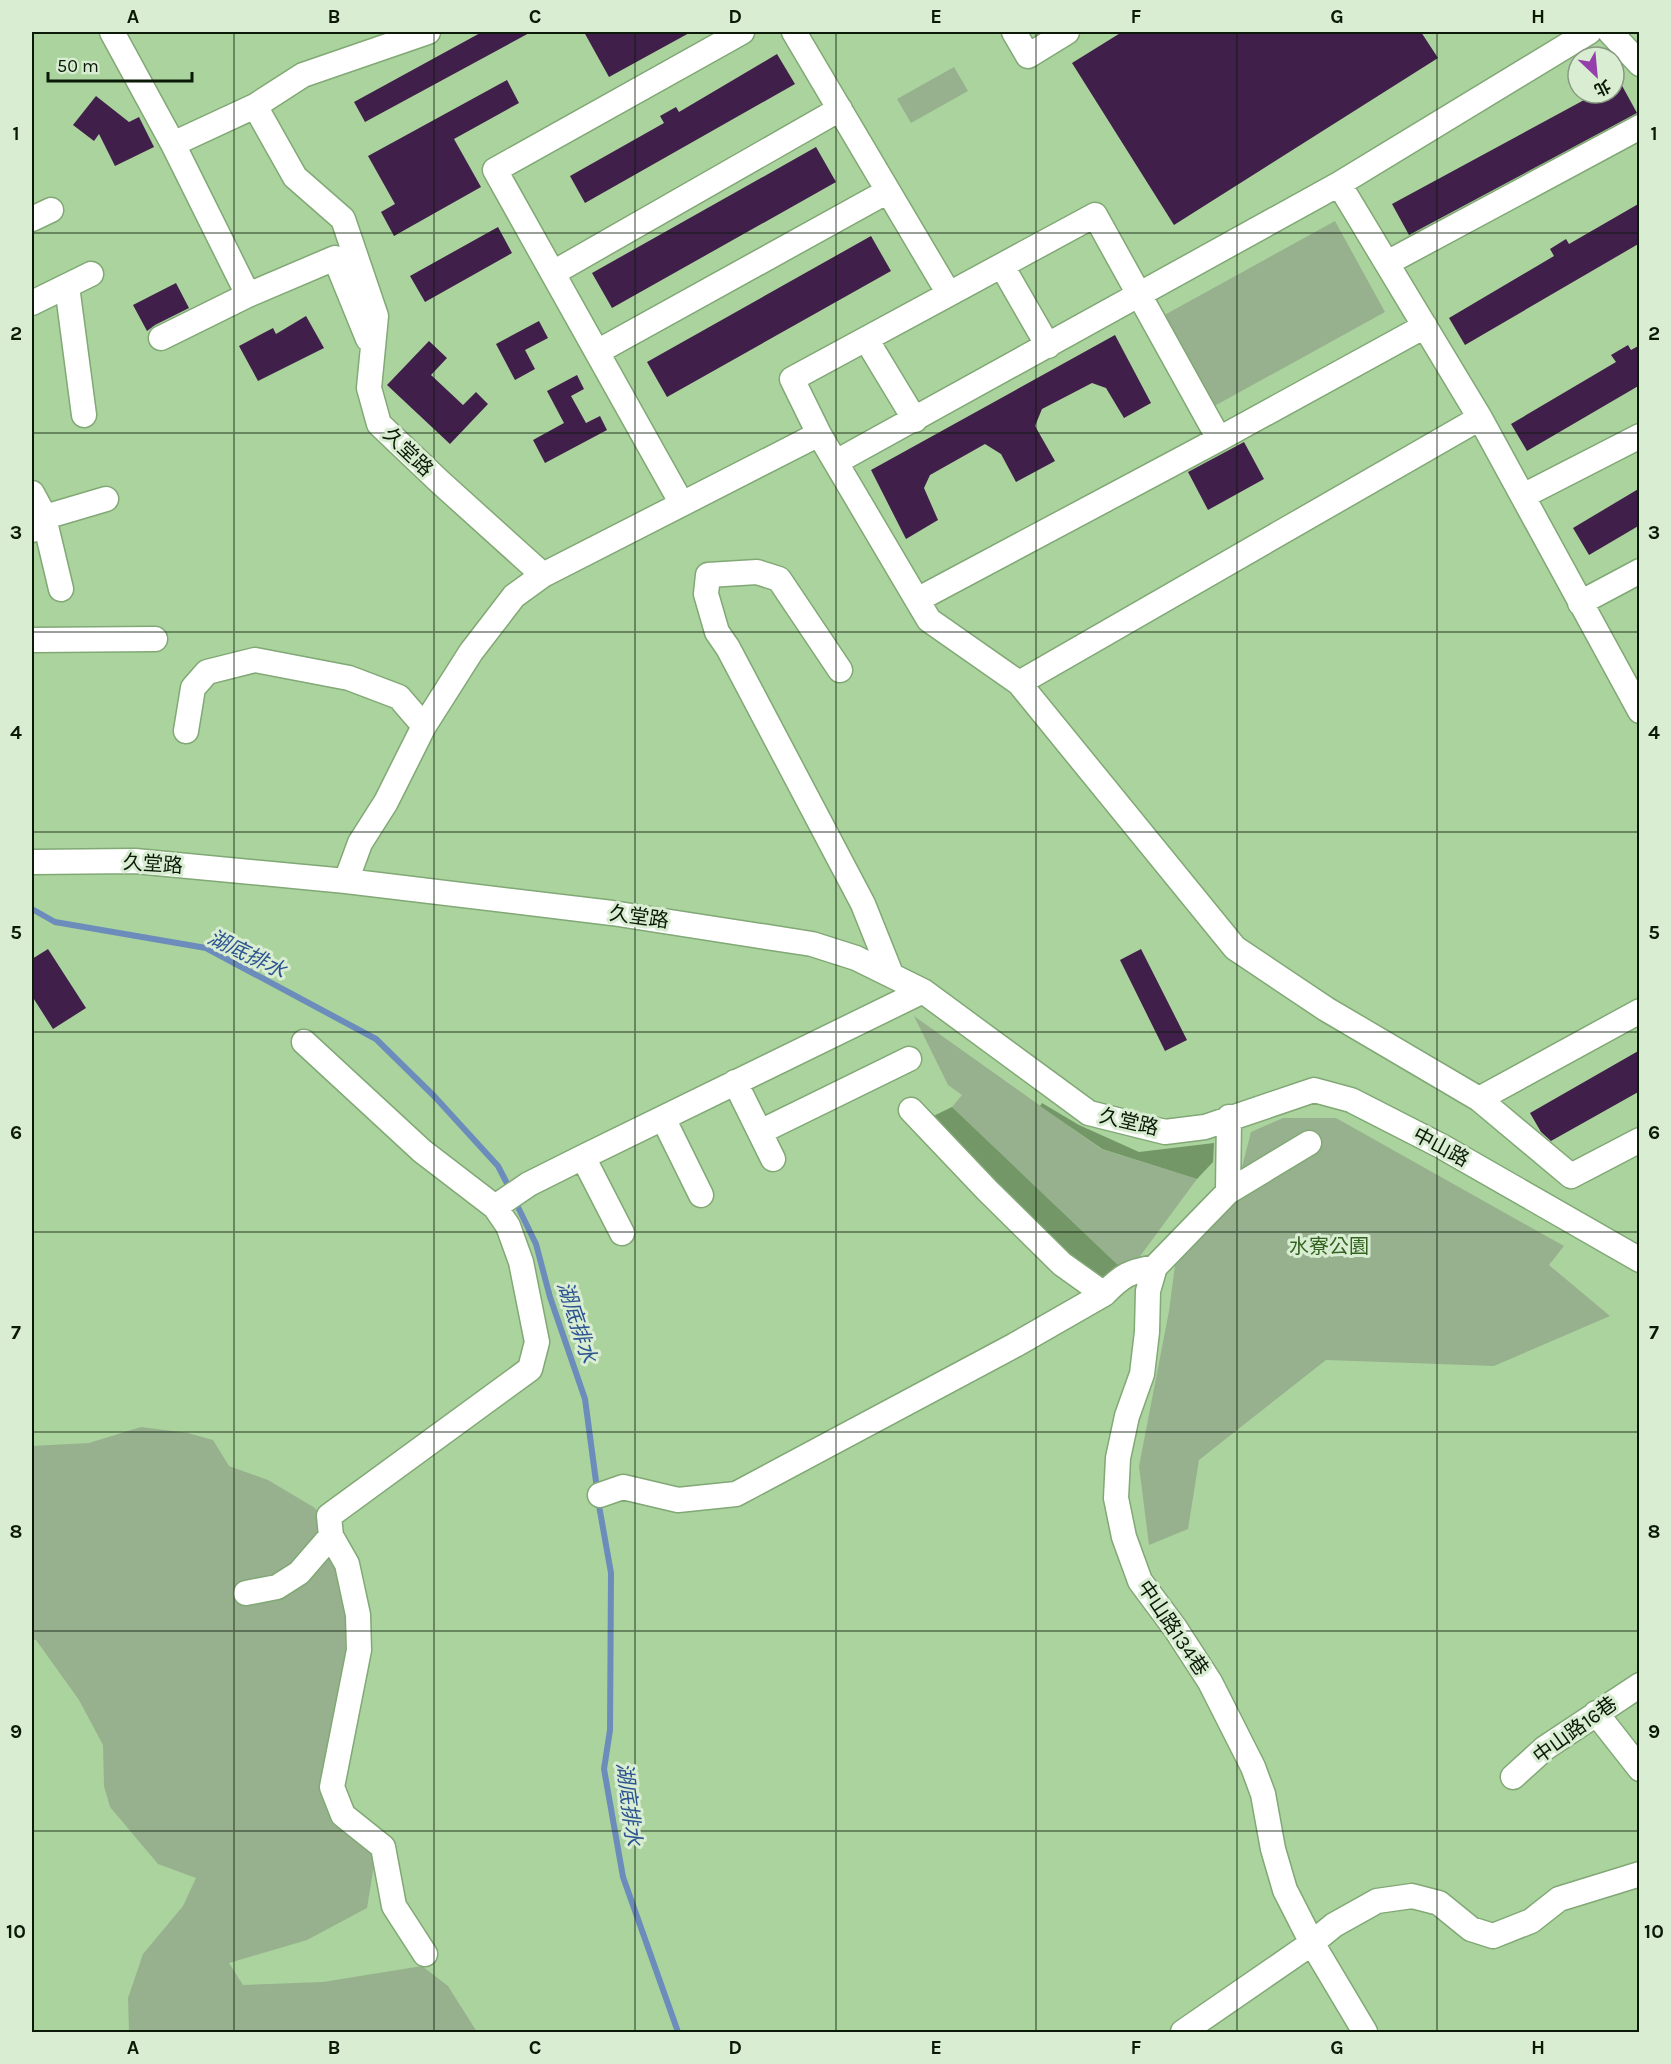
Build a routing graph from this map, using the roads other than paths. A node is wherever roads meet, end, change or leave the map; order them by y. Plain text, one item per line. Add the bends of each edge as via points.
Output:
1 (112, 32) edge
2 (428, 32) edge
3 (742, 32) edge
4 (794, 32) edge
5 (1014, 32) edge
6 (1067, 32) edge
7 (1589, 32) edge
8 (1610, 32) edge
9 (1640, 64) edge
10 (255, 106) junction
11 (840, 109) junction
12 (1640, 127) edge
13 (173, 144) junction
14 (1340, 184) junction
15 (888, 191) junction
16 (1387, 263) junction
17 (1002, 266) junction
18 (553, 273) junction
19 (91, 274) dead end
20 (67, 286) junction
21 (949, 294) junction
22 (248, 295) junction
23 (1140, 295) junction
24 (32, 303) edge
25 (1425, 326) junction
26 (161, 338) dead end
27 (866, 339) junction
28 (1048, 346) junction
29 (373, 350) junction
30 (597, 352) junction
31 (84, 415) dead end
32 (1480, 418) junction
33 (915, 420) junction
34 (819, 434) junction
35 (1640, 436) edge
36 (1219, 439) junction
37 (836, 462) junction
38 (32, 493) edge
39 (1523, 496) junction
40 (106, 499) dead end
41 (682, 504) junction
42 (41, 524) edge
43 (1640, 571) edge
44 (543, 574) junction
45 (61, 589) dead end
46 (917, 600) junction
47 (1580, 603) junction
48 (155, 639) dead end
49 (32, 640) edge
50 (840, 670) dead end
51 (1019, 683) junction
52 (1640, 711) edge
53 (424, 726) junction
54 (186, 731) dead end
55 (32, 862) edge
56 (346, 881) junction
57 (891, 974) junction
58 (923, 992) junction
59 (1640, 1011) edge
60 (304, 1042) dead end
61 (909, 1059) dead end
62 (735, 1082) junction
63 (1479, 1099) junction
64 (911, 1110) dead end
65 (1229, 1117) junction
66 (663, 1118) junction
67 (760, 1132) junction
68 (1640, 1140) edge
69 (1309, 1143) dead end
70 (583, 1157) junction
71 (773, 1159) dead end
72 (1228, 1192) junction
73 (701, 1195) dead end
74 (495, 1208) junction
75 (622, 1233) dead end
76 (1640, 1260) edge
77 (1155, 1267) junction
78 (1104, 1294) junction
79 (600, 1495) dead end
80 (331, 1536) junction
81 (246, 1593) dead end
82 (1640, 1685) edge
83 (1596, 1713) junction
84 (1640, 1769) edge
85 (1513, 1777) dead end
86 (1640, 1874) edge
87 (1312, 1943) junction
88 (424, 1954) dead end
89 (1183, 2032) edge
90 (1365, 2032) edge

1 - 13 street
2 - 10 street via 303,75
3 - 18 street via 495,170
4 - 11 street
5 - 6 street via 1028,56
7 - 14 street
8 - 9 street
10 - 13 street
10 - 29 street, 久堂路 via 295,177 343,219 376,316
11 - 15 street
11 - 18 street
12 - 16 street
13 - 22 street
14 - 16 street
14 - 23 street
15 - 21 street
15 - 30 street
16 - 25 street
17 - 21 street
17 - 23 street via 1095,215
17 - 28 street
18 - 30 street
19 - 20 street
20 - 24 street
20 - 31 street
21 - 27 street
22 - 26 street
22 - 29 street via 335,258
23 - 28 street
23 - 36 street
25 - 32 street
25 - 36 street
27 - 33 street
27 - 34 street via 792,379
28 - 33 street
29 - 44 street, 久堂路 via 369,388 379,424
30 - 41 street
32 - 39 street
32 - 51 street
33 - 37 street
34 - 37 street
34 - 41 street
35 - 39 street
36 - 46 street
37 - 46 street
38 - 42 street
39 - 47 street
40 - 42 street
41 - 44 street
42 - 45 street
43 - 47 street
44 - 53 street via 514,596 471,652
46 - 51 street via 929,620
47 - 52 street
48 - 49 street
50 - 57 street via 779,579 757,572 708,575 706,594 717,632 862,904
51 - 63 street via 1235,948 1326,1009
53 - 54 street via 399,696 350,678 255,660 207,672 193,688
53 - 56 street via 386,802 360,843
55 - 56 street, 久堂路 via 135,861
56 - 57 street, 久堂路 via 612,913 812,944
57 - 58 street, 久堂路
58 - 62 street
58 - 65 street, 久堂路 via 1089,1113 1165,1132 1205,1126
59 - 63 street
60 - 74 street via 422,1151
61 - 67 street
62 - 66 street
62 - 67 street
63 - 68 street via 1570,1176
64 - 78 street via 1062,1264
65 - 72 street
65 - 76 street, 中山路 via 1314,1090 1351,1101 1441,1146
66 - 70 street
66 - 73 street
67 - 71 street
69 - 72 street
70 - 74 street via 529,1184
70 - 75 street
72 - 77 street
74 - 80 street via 508,1226 521,1262 537,1342 530,1369 329,1516
77 - 78 street via 1132,1271
77 - 87 street, 中山路134巷 via 1148,1292 1142,1374 1118,1458 1116,1498 1124,1538 1140,1581 1210,1682 1253,1767 1285,1890
78 - 79 street via 736,1494 678,1500 622,1487
80 - 81 street via 299,1573 277,1587
80 - 88 street via 347,1564 358,1616 359,1650 332,1787 342,1815 383,1847 394,1906
82 - 83 street, 中山路16巷
83 - 84 street
83 - 85 street, 中山路16巷 via 1545,1748
86 - 87 street via 1559,1899 1531,1921 1492,1936 1471,1929 1439,1903 1412,1896 1377,1901 1334,1925
87 - 89 street
87 - 90 street, 中山路134巷

